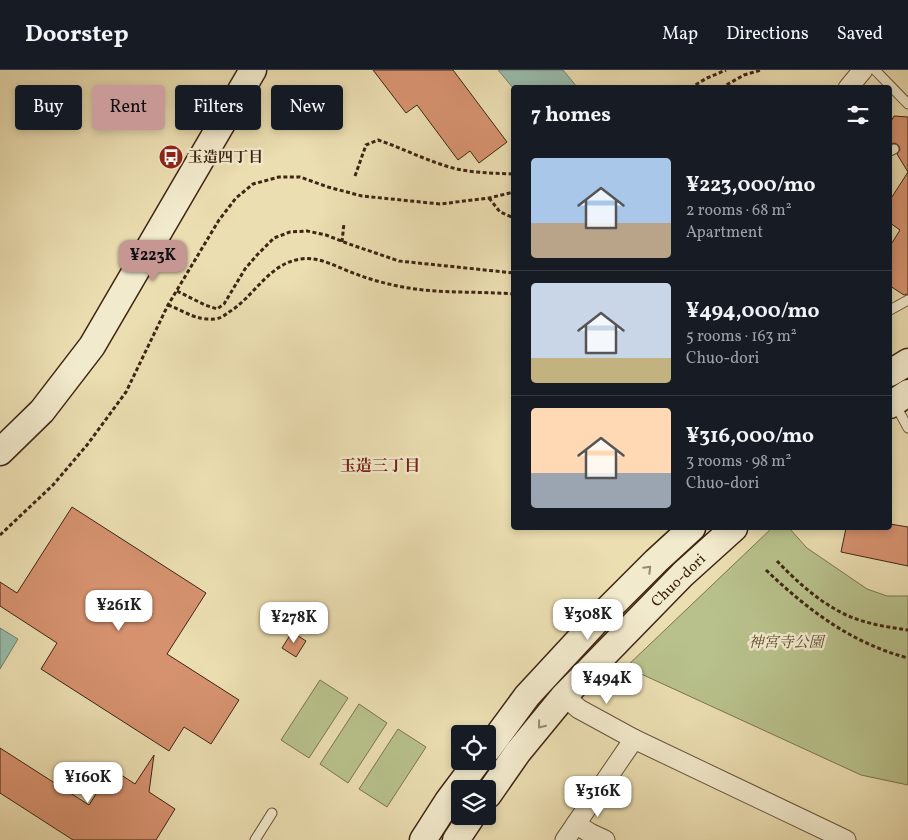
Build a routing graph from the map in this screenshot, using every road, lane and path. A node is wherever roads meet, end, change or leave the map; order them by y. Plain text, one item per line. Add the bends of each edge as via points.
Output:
1 (253, 70) edge
2 (726, 70) edge
3 (761, 70) edge
4 (863, 70) edge
5 (874, 70) edge
6 (695, 85) edge
7 (726, 85) edge
8 (850, 85) edge
9 (889, 85) edge
10 (892, 88) edge
11 (908, 104) edge
12 (511, 174) edge
13 (355, 176) dead end
14 (511, 193) edge
15 (489, 198) junction
16 (511, 217) edge
17 (344, 222) dead end
18 (342, 242) junction
19 (511, 273) edge
20 (177, 291) junction
21 (511, 294) edge
22 (908, 300) edge
23 (168, 305) junction
24 (892, 309) edge
25 (908, 362) edge
26 (892, 373) edge
27 (895, 400) edge
28 (908, 428) edge
29 (0, 452) edge
30 (690, 530) edge
31 (732, 530) edge
32 (0, 535) edge
33 (777, 561) dead end
34 (766, 570) dead end
35 (908, 630) edge
36 (908, 658) edge
37 (564, 696) junction
38 (496, 737) edge
39 (634, 739) junction
40 (471, 770) edge
41 (496, 784) edge
42 (272, 813) dead end
43 (576, 824) junction
44 (466, 825) edge
45 (255, 840) edge
46 (423, 840) edge
47 (456, 840) edge
48 (565, 840) edge
49 (605, 840) edge
50 (846, 840) edge

1 - 29 street via 92,346 42,411
2 - 6 path
3 - 7 path
4 - 8 street
5 - 9 lane
10 - 11 lane
12 - 13 path via 472,172 441,165 378,140 366,145
14 - 15 path
15 - 16 path via 500,212
15 - 20 path via 440,204 362,196 300,177 253,184 236,198 219,220
17 - 18 path
18 - 19 path via 399,261
18 - 20 path via 307,231 290,232 274,238 256,254 224,304 217,309
20 - 23 path
21 - 23 path via 404,287 354,274 328,262 304,258 285,263 236,308 218,319 200,318
22 - 24 lane
23 - 32 path via 126,392 87,446 53,485
25 - 26 street
27 - 28 lane
38 -> 30 street, Chuo-dori via 527,696 602,615
31 - 37 street, Chuo-dori via 683,574
33 - 35 path via 832,608 866,622
34 - 36 path via 816,614 844,632
37 - 39 street via 579,709
37 -> 41 street, Chuo-dori
39 - 43 street
39 - 50 street
40 - 46 street
42 - 45 lane
43 - 48 street
43 - 49 street
44 - 47 street

